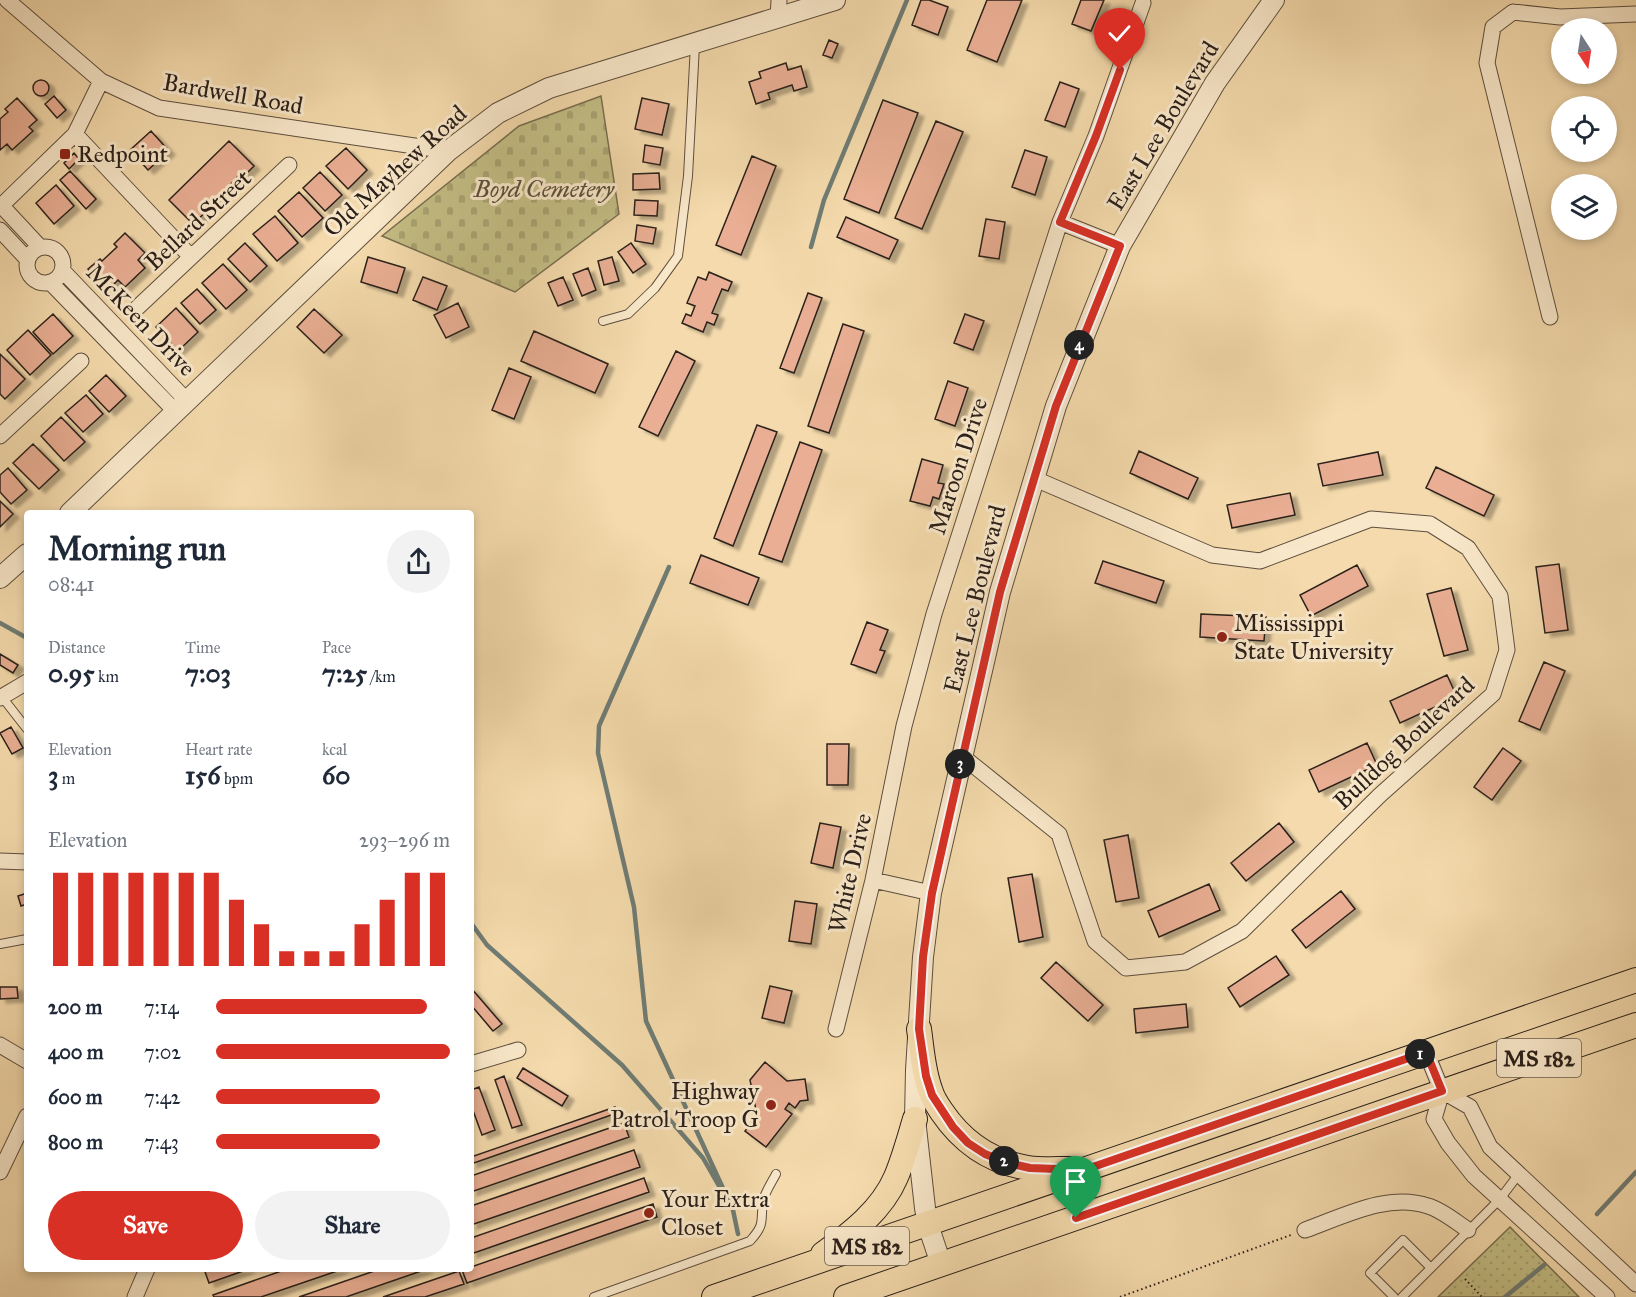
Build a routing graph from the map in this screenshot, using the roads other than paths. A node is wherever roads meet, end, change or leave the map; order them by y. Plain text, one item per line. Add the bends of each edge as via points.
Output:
1 (7, 0) edge
2 (835, 0) edge
3 (1274, 0) edge
4 (1143, 3) dead end
5 (1510, 6) edge
6 (779, 9) edge
7 (1636, 14) edge
8 (695, 44) junction
9 (101, 81) junction
10 (75, 134) junction
11 (448, 151) junction
12 (289, 165) dead end
13 (1, 206) edge
14 (1060, 222) junction
15 (0, 230) edge
16 (1120, 246) junction
17 (40, 247) junction
18 (191, 257) junction
19 (27, 259) junction
20 (62, 270) junction
21 (50, 282) junction
22 (138, 307) dead end
23 (1550, 317) dead end
24 (603, 321) dead end
25 (81, 360) dead end
26 (182, 406) junction
27 (0, 436) edge
28 (1033, 478) junction
29 (73, 510) edge
30 (24, 557) edge
31 (0, 578) edge
32 (24, 684) edge
33 (1, 697) edge
34 (24, 725) edge
35 (904, 726) joint
36 (962, 756) junction
37 (0, 861) edge
38 (24, 862) edge
39 (873, 880) junction
40 (932, 893) junction
41 (24, 940) edge
42 (0, 944) edge
43 (1636, 980) edge
44 (1636, 1025) edge
45 (836, 1029) dead end
46 (919, 1029) junction
47 (0, 1045) edge
48 (518, 1050) dead end
49 (1426, 1052) junction
50 (24, 1059) edge
51 (474, 1063) edge
52 (1442, 1091) junction
53 (915, 1119) junction
54 (24, 1122) edge
55 (1084, 1170) junction
56 (0, 1172) edge
57 (776, 1174) dead end
58 (1518, 1175) junction
59 (1500, 1199) junction
60 (928, 1225) junction
61 (1305, 1230) road end
62 (1468, 1230) junction
63 (941, 1264) junction
64 (806, 1267) junction
65 (1431, 1268) junction
66 (146, 1272) edge
67 (1636, 1284) edge
68 (135, 1297) edge
69 (594, 1297) edge
70 (714, 1297) edge
71 (846, 1297) edge
72 (1394, 1297) edge
73 (1402, 1297) edge
74 (1607, 1297) edge

1 - 9 street, Bardwell Road
2 - 6 street, Old Mayhew Road
3 - 16 street, East Lee Boulevard via 1215,83
4 - 14 street, Maroon Drive via 1096,136
5 - 7 street via 1560,17
5 - 23 street via 1493,27 1487,63
6 - 8 street, Old Mayhew Road
8 - 11 street, Old Mayhew Road via 549,88 498,113
8 - 24 lane via 688,176 678,256 655,288 628,314
9 - 10 street
9 - 11 street, Bardwell Road via 159,108
10 - 13 street
10 - 18 street
11 - 26 street, Old Mayhew Road
12 - 18 street, Bellard Street
13 - 17 street, McKeen Drive
14 - 16 street
14 - 35 street, Maroon Drive via 934,614
15 - 19 street, McKeen Drive
16 - 28 street, East Lee Boulevard via 1056,406
17 - 19 street
17 - 20 street, McKeen Drive via 56,250
18 - 22 street, Bellard Street
19 - 21 street, McKeen Drive via 30,275 39,282
20 - 21 street, McKeen Drive
20 - 26 street, McKeen Drive
21 - 26 street, McKeen Drive
25 - 27 street
26 - 29 street, Old Mayhew Road
28 - 36 street, East Lee Boulevard via 1000,592
28 - 36 street, Bulldog Boulevard via 1212,555 1260,561 1371,519 1430,524 1468,548 1500,596 1507,650 1493,694 1380,795 1242,931 1185,962 1126,968 1095,940 1059,834
30 - 31 street
32 - 33 street
33 - 34 lane
35 - 39 street, White Drive
36 - 40 street, East Lee Boulevard
37 - 38 street
39 - 40 street
39 - 45 street, White Drive
40 - 46 street, East Lee Boulevard
41 - 42 lane
43 - 49 main road, MS 182
44 - 52 main road, MS 182
46 - 53 street, East Lee Boulevard
46 - 55 main road via 932,1095 968,1143 1008,1163
47 - 50 street
48 - 51 street
49 - 52 street
49 - 55 main road, MS 182
52 - 58 street via 1470,1107 1490,1147
52 - 59 street via 1434,1119 1474,1176
52 - 63 main road, MS 182
53 - 60 street, East Lee Boulevard
53 - 64 main road via 895,1179 882,1202
54 - 56 street
55 - 60 main road, MS 182
57 - 69 lane via 763,1200 760,1230 750,1241
58 - 59 lane
58 - 67 street
59 - 62 lane
59 - 74 street
60 - 63 street, East Lee Boulevard
60 - 64 main road, MS 182
61 - 62 street via 1379,1205 1405,1201 1429,1206
62 - 65 lane
63 - 71 main road, MS 182
64 - 70 main road, MS 182
65 - 72 lane via 1403,1240 1370,1274
65 - 73 lane
66 - 68 street

